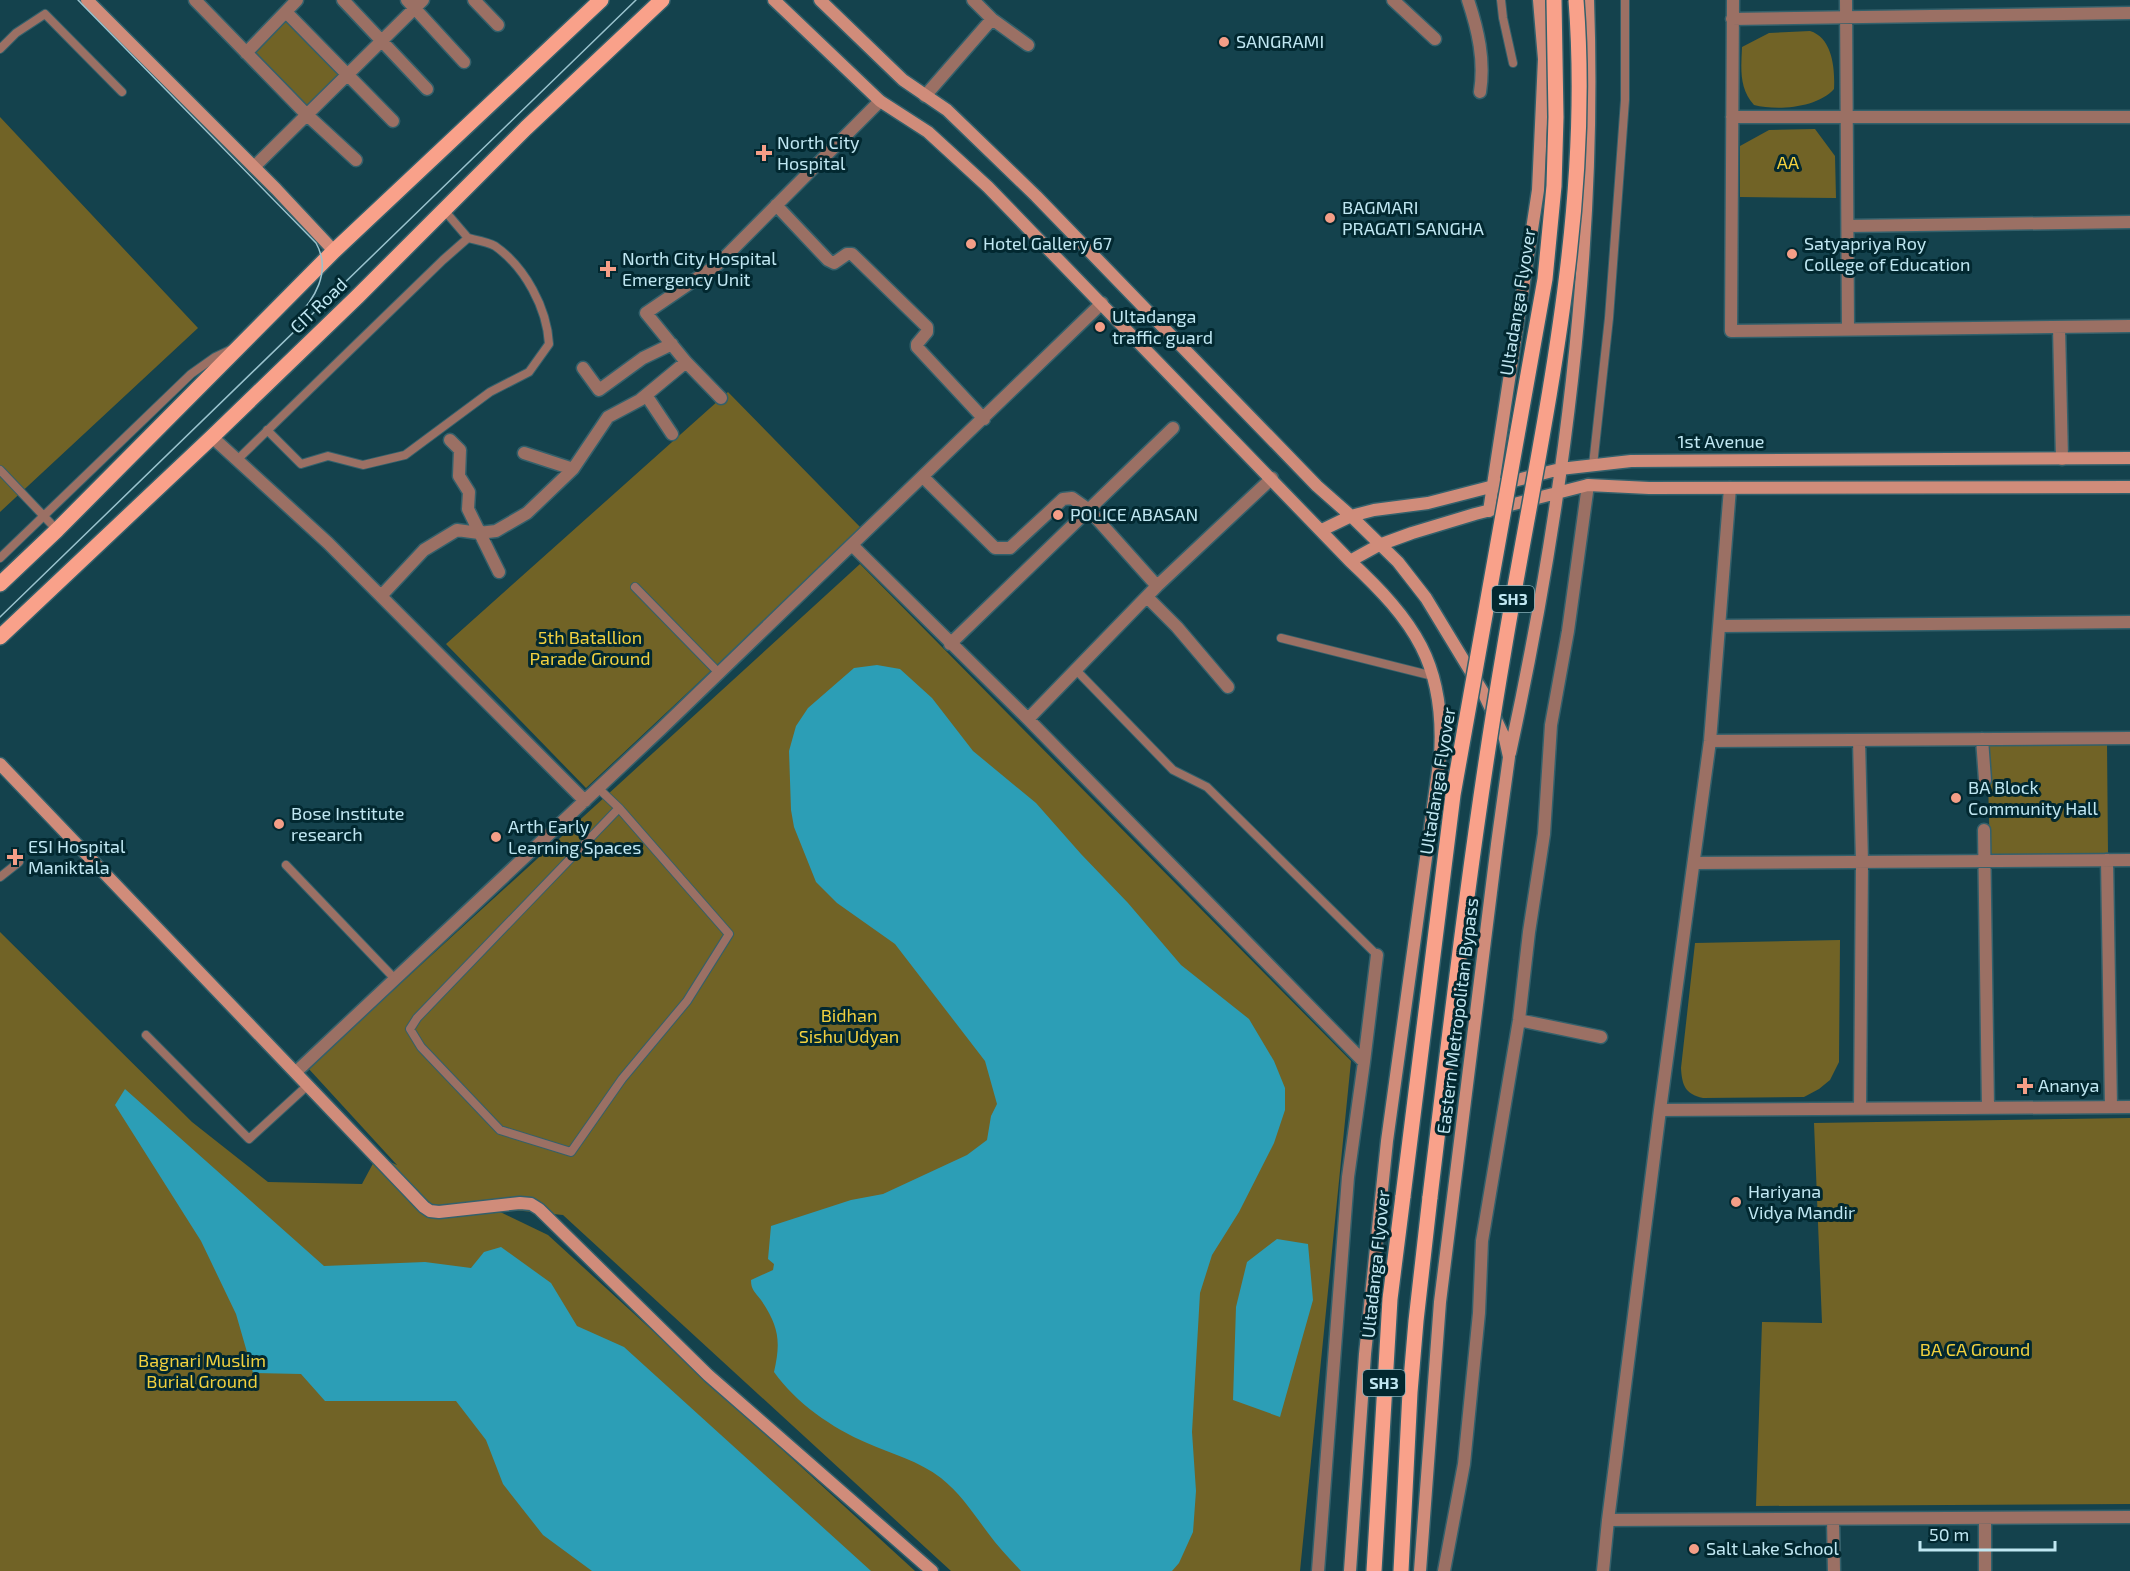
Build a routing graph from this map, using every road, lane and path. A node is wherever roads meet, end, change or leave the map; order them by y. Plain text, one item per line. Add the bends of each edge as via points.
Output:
1 (87, 0) edge
2 (195, 0) edge
3 (297, 0) edge
4 (344, 0) edge
5 (474, 0) edge
6 (602, 0) edge
7 (662, 0) edge
8 (774, 0) edge
9 (820, 0) edge
10 (973, 0) edge
11 (1393, 0) edge
12 (1468, 0) edge
13 (1501, 0) edge
14 (1539, 0) edge
15 (1554, 0) edge
16 (1576, 0) edge
17 (1588, 0) edge
18 (1625, 0) edge
19 (1732, 0) edge
20 (1846, 0) edge
21 (415, 3) edge
22 (286, 12) junction
23 (2130, 13) edge
24 (1846, 17) junction
25 (992, 19) junction
26 (1732, 19) junction
27 (498, 25) dead end
28 (1435, 39) dead end
29 (382, 40) junction
30 (1028, 45) dead end
31 (0, 49) edge
32 (246, 53) junction
33 (465, 62) dead end
34 (1513, 63) dead end
35 (346, 75) junction
36 (427, 89) dead end
37 (122, 92) dead end
38 (1480, 92) dead end
39 (925, 96) junction
40 (880, 100) junction
41 (306, 114) junction
42 (1732, 117) junction
43 (1847, 117) junction
44 (2130, 117) edge
45 (393, 121) dead end
46 (356, 160) dead end
47 (254, 167) junction
48 (776, 205) junction
49 (444, 210) junction
50 (2130, 222) edge
51 (1848, 226) junction
52 (468, 238) junction
53 (334, 251) junction
54 (1102, 303) junction
55 (2130, 326) edge
56 (2059, 327) junction
57 (1848, 330) junction
58 (672, 344) junction
59 (239, 347) junction
60 (686, 362) junction
61 (583, 368) dead end
62 (646, 395) junction
63 (721, 398) dead end
64 (984, 419) junction
65 (1173, 428) dead end
66 (267, 430) junction
67 (672, 435) dead end
68 (212, 437) junction
69 (450, 440) dead end
70 (524, 453) dead end
71 (2130, 458) edge
72 (2062, 459) junction
73 (237, 460) junction
74 (1593, 465) junction
75 (573, 469) junction
76 (1560, 469) junction
77 (0, 470) edge
78 (923, 477) junction
79 (1272, 478) junction
80 (1588, 485) junction
81 (1492, 487) junction
82 (2130, 487) edge
83 (1730, 488) junction
84 (1558, 494) junction
85 (1089, 510) junction
86 (1489, 511) junction
87 (43, 515) junction
88 (1351, 516) junction
89 (57, 530) junction
90 (1322, 530) junction
91 (479, 533) junction
92 (1379, 545) junction
93 (852, 546) junction
94 (1, 554) edge
95 (1350, 561) junction
96 (499, 572) dead end
97 (0, 584) edge
98 (635, 586) dead end
99 (1157, 586) junction
100 (381, 596) junction
101 (1147, 597) junction
102 (2130, 622) edge
103 (1720, 626) junction
104 (0, 637) edge
105 (1281, 638) dead end
106 (950, 644) junction
107 (1076, 670) junction
108 (719, 673) junction
109 (1434, 676) junction
110 (1228, 687) dead end
111 (1028, 719) junction
112 (2130, 738) edge
113 (1982, 739) junction
114 (1859, 740) junction
115 (1710, 741) junction
116 (1509, 758) junction
117 (0, 764) edge
118 (1985, 780) dead end
119 (598, 788) junction
120 (585, 801) junction
121 (619, 808) junction
122 (1984, 830) dead end
123 (2107, 860) junction
124 (2130, 860) edge
125 (1984, 861) junction
126 (19, 862) dead end
127 (1862, 862) junction
128 (1694, 863) junction
129 (286, 865) dead end
130 (0, 877) edge
131 (1377, 955) joint
132 (395, 979) junction
133 (1519, 1020) junction
134 (146, 1035) dead end
135 (1601, 1037) dead end
136 (1364, 1062) junction
137 (296, 1072) junction
138 (309, 1085) junction
139 (2111, 1107) junction
140 (2130, 1107) edge
141 (1988, 1108) junction
142 (1860, 1109) junction
143 (1660, 1110) junction
144 (2130, 1517) edge
145 (1985, 1518) junction
146 (1833, 1519) junction
147 (1608, 1520) junction
148 (932, 1571) edge
149 (1318, 1571) edge
150 (1350, 1571) edge
151 (1374, 1571) edge
152 (1401, 1571) edge
153 (1420, 1571) edge
154 (1444, 1571) edge
155 (1603, 1571) edge
156 (1834, 1571) edge
157 (1985, 1571) edge

1 - 47 main road
2 - 32 street
3 - 22 street
4 - 29 street
5 - 27 street
6 - 53 main road
7 - 49 main road, CIT Road
8 - 40 main road
9 - 39 main road, Eastern Metropolitan Bypass via 903,80
10 - 25 street
11 - 28 street
12 - 38 street via 1484,70
13 - 34 lane
14 - 81 main road via 1544,59 1538,190
15 - 151 main road, Ultadanga Flyover / SH3, bridge via 1554,186 1545,279 1454,795 1390,1299
16 - 152 main road, SH3, bridge via 1579,127 1568,270 1477,825 1416,1321
17 - 76 main road via 1589,177 1582,283
18 - 74 lane via 1625,100 1609,318
19 - 26 street
20 - 24 street
21 - 29 street
21 - 33 street
22 - 32 street
22 - 35 street
23 - 24 street
24 - 26 street
24 - 43 street
25 - 30 street
25 - 39 street
26 - 42 street
29 - 35 street
29 - 36 street
31 - 37 lane via 45,14
32 - 41 street
35 - 41 street
35 - 45 street
39 - 88 main road, Eastern Metropolitan Bypass via 947,110 1036,196 1301,470
40 - 48 street
40 - 54 main road via 928,132 980,179
41 - 46 street
41 - 47 street
42 - 43 street
42 - 57 street via 1731,331
43 - 44 street
43 - 51 street
47 - 53 main road
48 - 58 street via 718,264 646,313
48 - 64 street via 828,260 834,263 852,254 927,327 916,347
49 - 52 lane
49 - 68 main road, CIT Road
50 - 51 street
51 - 57 street
52 - 66 lane
52 - 66 lane via 494,245 527,278 548,327 549,344 529,372 490,392 405,455 363,465 327,456 301,464
53 - 59 main road
54 - 64 street
54 - 79 main road
55 - 56 street
56 - 57 street
56 - 72 street
58 - 60 street
58 - 61 street via 643,358 598,390
59 - 87 lane via 190,374
59 - 89 main road
60 - 62 street
60 - 63 street
62 - 67 street
62 - 75 street via 608,417
64 - 78 street
65 - 85 street
66 - 73 lane
68 - 73 street
68 - 104 main road, CIT Road
69 - 91 street via 460,450 459,477 469,492 468,509
70 - 75 street
71 - 72 main road, 1st Avenue
72 - 74 main road, 1st Avenue via 1631,461
73 - 100 street
74 - 76 main road, 1st Avenue
75 - 91 street via 526,513 496,531
76 - 81 main road, 1st Avenue
76 - 84 main road
77 - 87 lane
78 - 85 street via 995,548 1010,548 1063,499 1072,498
78 - 93 street
79 - 90 main road
79 - 99 street
80 - 83 main road
80 - 84 main road
80 - 133 street via 1551,725 1544,834
81 - 86 main road
81 - 88 main road, 1st Avenue
82 - 83 main road
83 - 103 street
84 - 86 main road
84 - 116 main road
85 - 99 street
85 - 106 street
86 - 92 main road
87 - 89 lane
87 - 94 lane
88 - 90 main road, 1st Avenue
88 - 92 main road, Eastern Metropolitan Bypass
89 - 97 main road
90 - 95 main road
91 - 96 street
91 - 100 street via 458,530 424,550
92 - 95 main road
92 - 116 main road, Eastern Metropolitan Bypass via 1419,589 1455,643 1484,692
93 - 106 street
93 - 108 street
95 - 109 main road via 1407,622 1425,651
98 - 108 lane
99 - 101 street
100 - 120 street
101 - 107 street
101 - 110 street
102 - 103 street
103 - 115 street
105 - 109 lane
106 - 111 street
107 - 111 street
107 - 131 lane via 1173,771 1207,787
108 - 119 street
109 - 150 main road via 1442,725 1440,756 1387,1141 1365,1354
111 - 136 street
112 - 113 street
113 - 114 street
113 - 118 street
114 - 115 street
114 - 127 street
115 - 128 street
116 - 153 main road, Eastern Metropolitan Bypass via 1440,1302
117 - 137 main road
119 - 120 street
119 - 121 lane
120 - 132 street
121 - 121 lane via 729,934 687,1001 622,1079 571,1152 500,1130 422,1047 410,1029
122 - 125 street
123 - 124 street
123 - 125 street
123 - 139 street
125 - 127 street
125 - 141 street
126 - 130 lane
127 - 128 street
127 - 142 street
128 - 143 street
129 - 132 lane
131 - 136 street
132 - 137 street
133 - 135 street
133 - 154 street via 1482,1241 1464,1464
134 - 138 lane via 249,1139
136 - 149 street via 1348,1177
137 - 138 main road
138 - 148 main road via 424,1207 439,1212 520,1203 539,1209 708,1375
139 - 140 street
139 - 141 street
141 - 142 street
142 - 143 street
143 - 147 street
144 - 145 street
145 - 146 street
145 - 157 street
146 - 147 street
146 - 156 street
147 - 155 street

